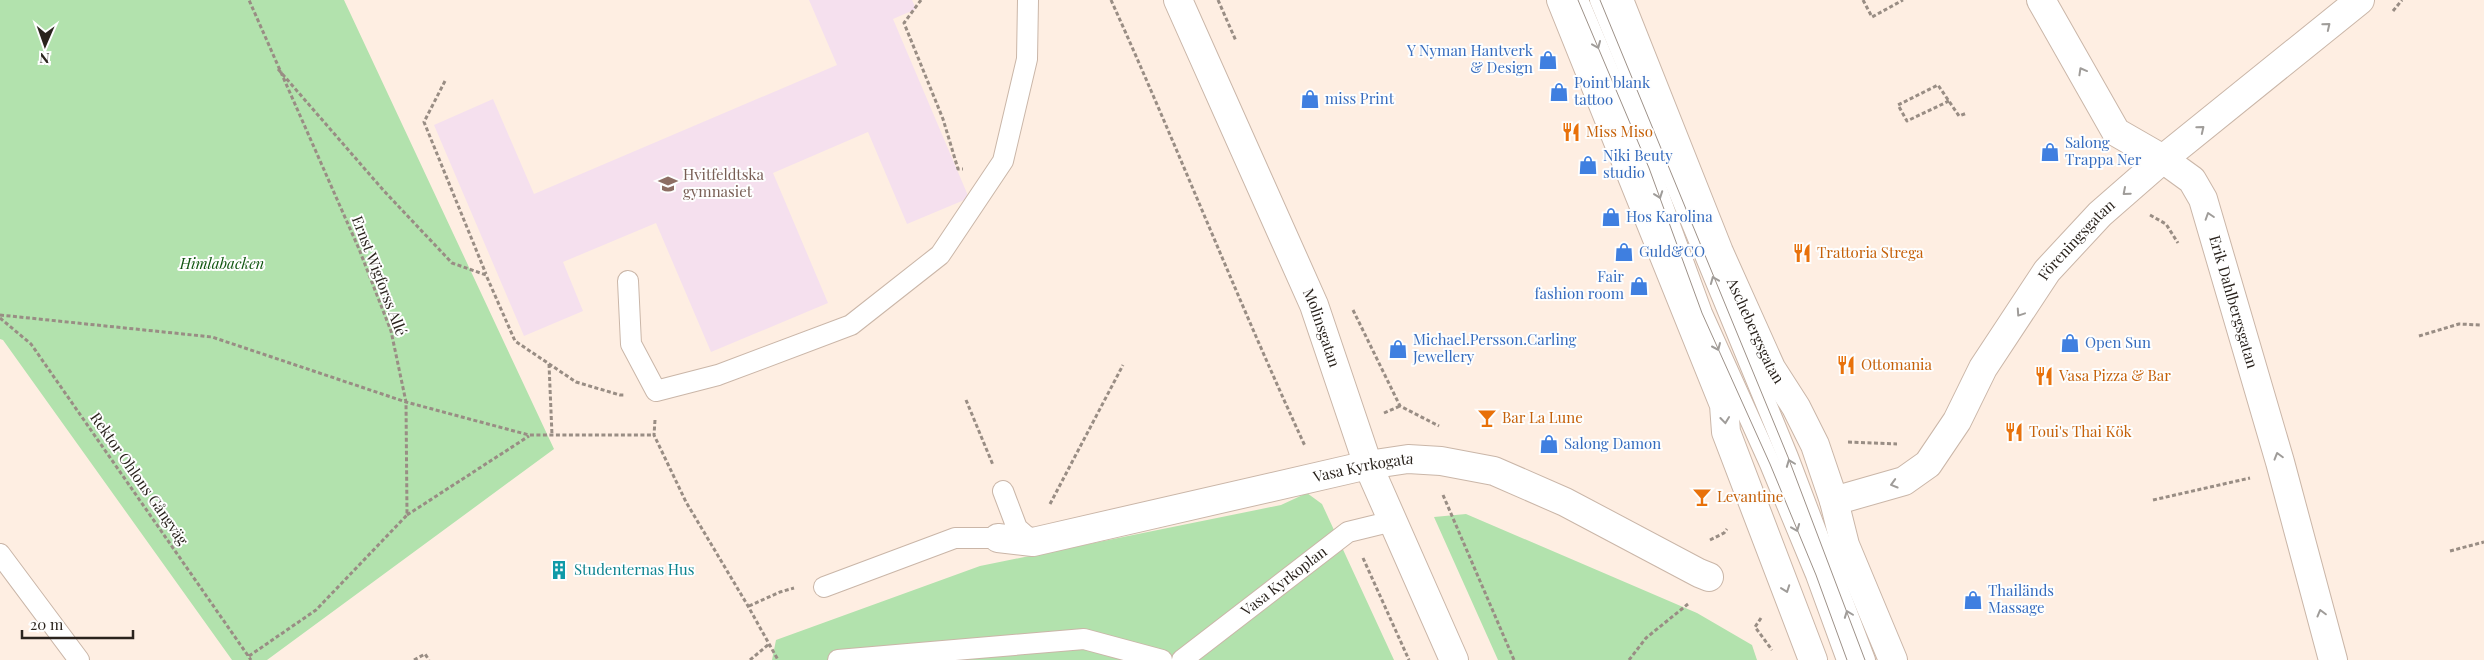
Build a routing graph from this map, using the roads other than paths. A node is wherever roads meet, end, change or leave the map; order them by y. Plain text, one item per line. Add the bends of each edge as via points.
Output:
1 (1028, 0) edge
2 (1178, 0) edge
3 (1561, 0) edge
4 (1578, 0) edge
5 (1600, 0) edge
6 (1618, 0) edge
7 (2041, 0) edge
8 (2360, 0) edge
9 (2163, 159) junction
10 (628, 281) dead end
11 (1368, 465) junction
12 (1003, 491) road end
13 (1834, 501) junction
14 (1393, 521) junction
15 (1016, 536) junction
16 (0, 554) edge
17 (1709, 577) dead end
18 (824, 587) road end
19 (79, 660) edge
20 (838, 660) edge
21 (1162, 660) edge
22 (1182, 660) edge
23 (1454, 660) edge
24 (1813, 660) edge
25 (1847, 660) edge
26 (1865, 660) edge
27 (1893, 660) edge
28 (2333, 660) edge

1 - 10 lane via 1027,59 1003,161 940,256 851,324 718,375 656,390 631,344
2 - 11 street, Molinsgatan via 1314,305
3 -> 24 street via 1724,405 1726,432
4 -> 25 lane via 1649,168 1702,313 1816,575
26 -> 5 lane via 1788,458
6 - 13 street, Aschebergsgatan via 1719,252 1771,368 1815,445
9 -> 7 street, Erik Dahlbergsgatan via 2116,132
9 -> 8 street, Föreningsgatan
9 -> 13 street, Föreningsgatan via 2100,214 2048,271 1983,368 1957,421 1928,464 1904,481
28 -> 9 street, Erik Dahlbergsgatan via 2280,462 2203,199 2192,180
11 - 14 street, Molinsgatan
11 - 15 street, Vasa Kyrkogata via 1320,478
11 - 17 street, Vasa Kyrkogata via 1408,459 1441,461 1494,471 1564,502
12 - 15 lane
13 - 27 street, Aschebergsgatan via 1845,545
14 - 22 lane, Vasa Kyrkoplan via 1348,532
14 - 23 street, Molinsgatan
15 - 18 lane via 956,538
16 - 19 lane
20 - 21 lane via 1084,640

